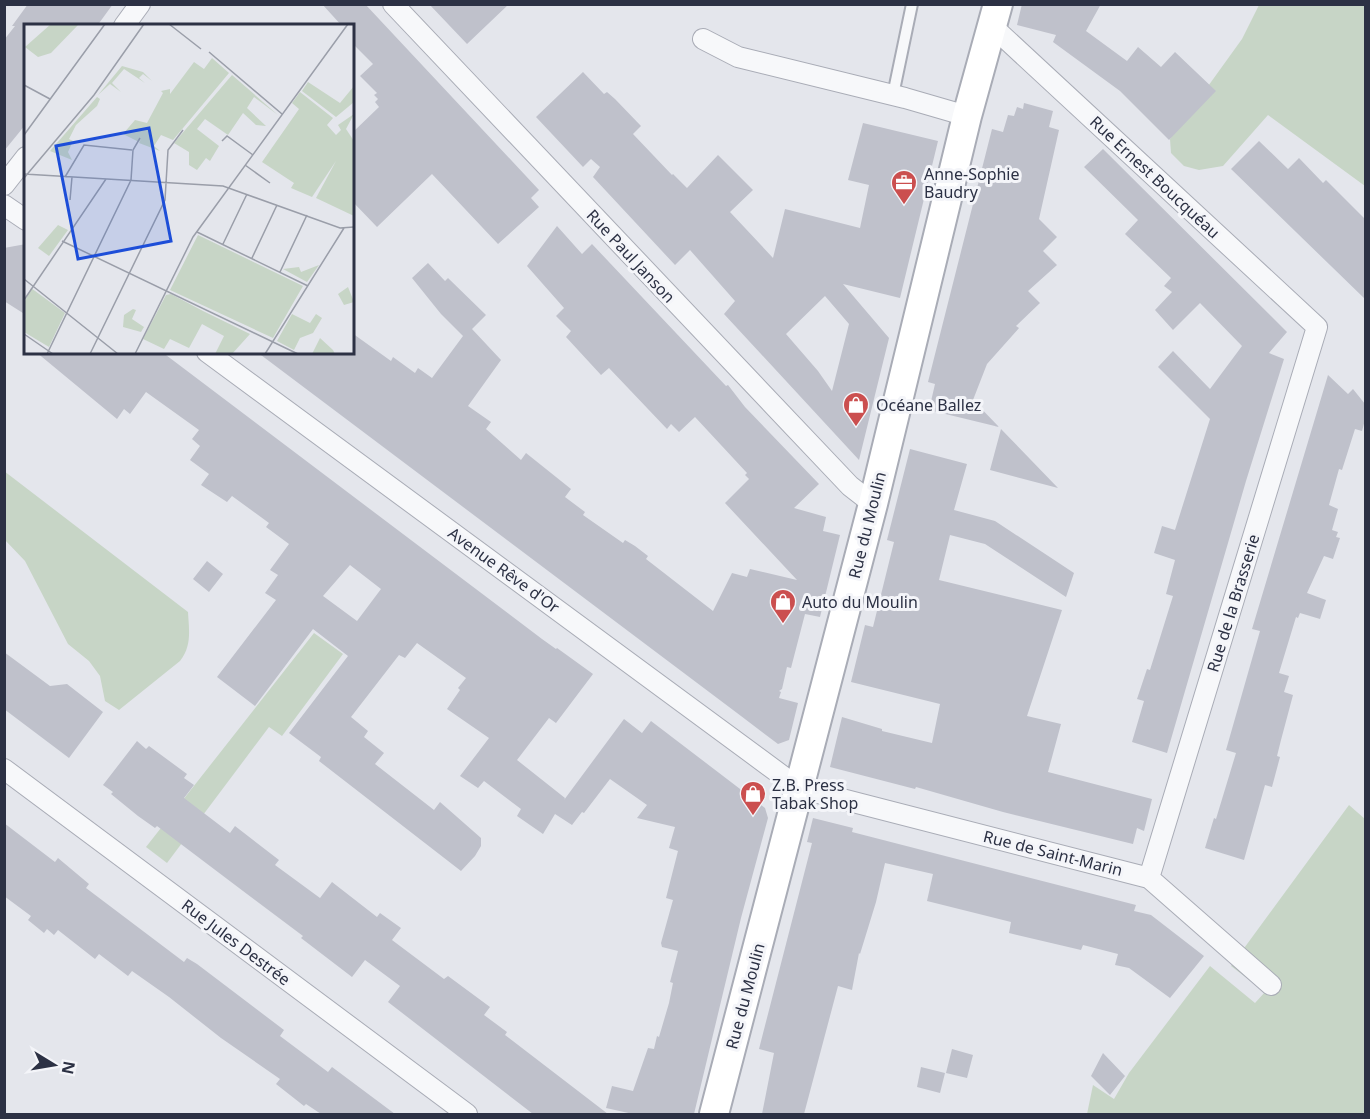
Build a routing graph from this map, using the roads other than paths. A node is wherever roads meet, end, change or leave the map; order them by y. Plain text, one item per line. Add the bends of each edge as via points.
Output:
1 (140, 4) edge
2 (393, 4) edge
3 (912, 4) edge
4 (996, 16) edge
5 (125, 24) edge
6 (703, 39) dead end
7 (893, 95) junction
8 (967, 116) junction
9 (24, 160) edge
10 (4, 185) edge
11 (4, 205) edge
12 (24, 219) edge
13 (1317, 327) joint
14 (210, 354) edge
15 (873, 504) junction
16 (4, 769) edge
17 (799, 788) junction
18 (1149, 878) junction
19 (1271, 985) dead end
20 (467, 1114) edge
21 (714, 1114) edge

1 - 5 street
2 - 15 street, Rue Paul Janson via 850,486
3 - 7 lane
4 - 8 street, Rue du Moulin
4 - 13 street, Rue Ernest Boucquéau
6 - 7 street via 738,57
7 - 8 street
8 - 15 street, Rue du Moulin
9 - 10 street
11 - 12 street
13 - 18 street, Rue de la Brasserie
14 - 17 street, Avenue Rêve d'Or
15 - 17 street, Rue du Moulin
16 - 20 street, Rue Jules Destrée
17 - 18 street, Rue de Saint-Marin
17 - 21 street, Rue du Moulin
18 - 19 street, Rue de Saint-Marin

